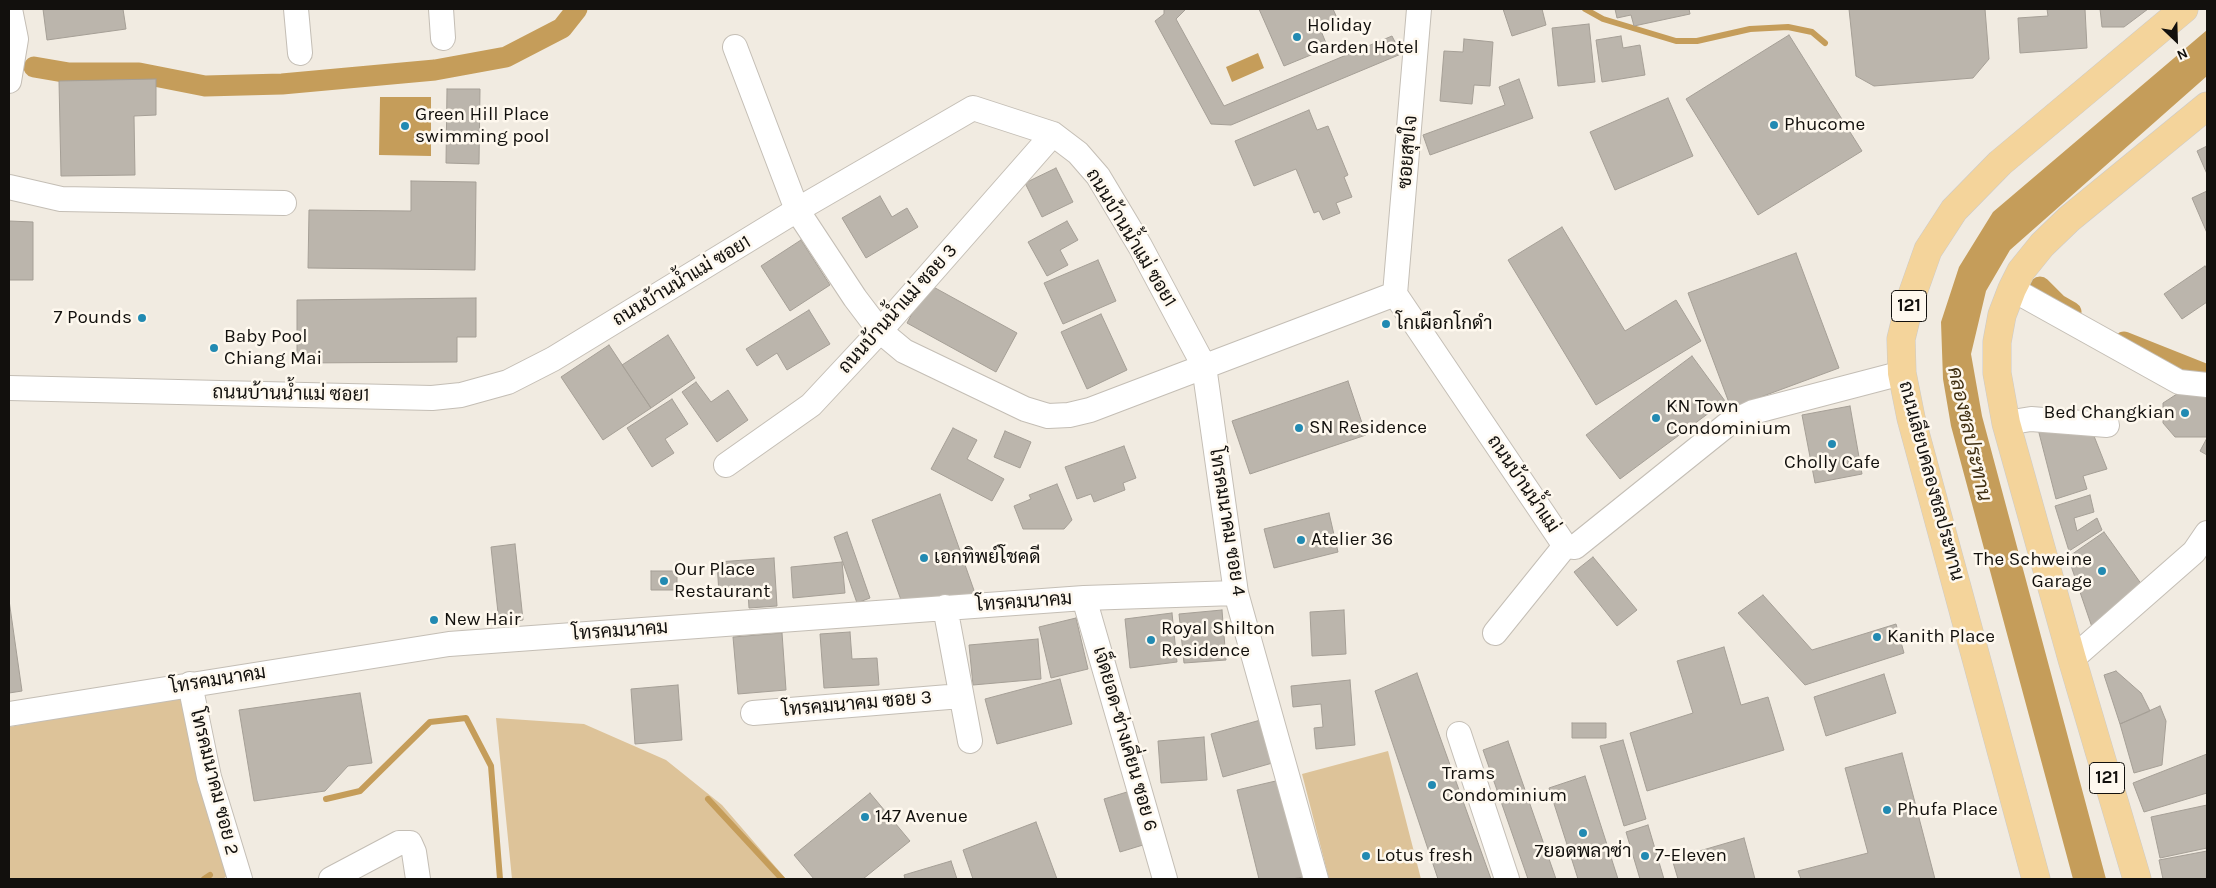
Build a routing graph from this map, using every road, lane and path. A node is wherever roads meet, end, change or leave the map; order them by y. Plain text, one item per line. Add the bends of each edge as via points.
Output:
1 (10, 9) edge
2 (296, 9) edge
3 (441, 9) edge
4 (1419, 9) edge
5 (2184, 9) edge
6 (443, 38) dead end
7 (735, 47) dead end
8 (300, 53) dead end
9 (9, 81) edge
10 (2207, 107) edge
11 (1052, 134) junction
12 (9, 187) edge
13 (284, 203) dead end
14 (797, 210) junction
15 (2012, 289) junction
16 (1395, 294) junction
17 (880, 331) junction
18 (1204, 366) junction
19 (1902, 373) junction
20 (2207, 385) edge
21 (9, 388) edge
22 (2006, 423) junction
23 (2106, 425) dead end
24 (726, 465) dead end
25 (2207, 533) edge
26 (1565, 546) junction
27 (1236, 593) junction
28 (1084, 598) junction
29 (945, 607) junction
30 (1495, 633) dead end
31 (2072, 659) junction
32 (190, 684) junction
33 (961, 696) junction
34 (753, 713) dead end
35 (9, 714) edge
36 (1459, 734) dead end
37 (970, 741) dead end
38 (240, 879) edge
39 (331, 879) edge
40 (418, 879) edge
41 (1165, 879) edge
42 (1316, 879) edge
43 (1507, 879) edge
44 (2036, 879) edge
45 (2137, 879) edge

1 - 9 street via 16,39
2 - 8 street
3 - 6 street
4 - 16 street, ซอยสุขใจ
5 - 19 main road, ถนนเลียบคลองชลประทาน / 121 via 2000,162 1954,210 1928,250 1912,298 1901,338
7 - 14 street
10 - 15 main road, 121 via 2042,245 2021,271
11 - 14 street, ถนนบ้านน้ำแม่ ซอย1 via 973,108
11 - 17 street, ถนนบ้านน้ำแม่ ซอย 3
11 - 18 street, ถนนบ้านน้ำแม่ ซอย1 via 1078,153 1098,176 1140,246
12 - 13 street via 61,199
14 - 17 street
14 - 21 street, ถนนบ้านน้ำแม่ ซอย1 via 553,359 508,382 461,395 432,398
15 - 20 street via 2179,382
15 - 22 main road, 121 via 2002,315 1997,342 1997,373
16 - 18 street
16 - 26 street, ถนนบ้านน้ำแม่
17 - 18 street via 904,351 1025,409 1048,416 1090,410
17 - 24 street, ถนนบ้านน้ำแม่ ซอย 3 via 810,405
18 - 27 street, โทรคมนาคม ซอย 4
19 - 26 street, ถนนบ้านน้ำแม่ via 1754,412 1728,424 1575,547
19 - 44 main road, ถนนเลียบคลองชลประทาน / 121 via 1911,418
22 - 23 street via 2031,419
22 - 31 main road, 121
25 - 31 street via 2194,552
26 - 30 street
27 - 28 street, โทรคมนาคม
27 - 42 street, โทรคมนาคม ซอย 4
28 - 29 street, โทรคมนาคม
28 - 41 street, เจ็ดยอด-ช่างเคี่ยน ซอย 6
29 - 32 street, โทรคมนาคม via 449,644
29 - 33 street, โทรคมนาคม ซอย 3
31 - 45 main road, 121
32 - 35 street, โทรคมนาคม
32 - 38 street, โทรคมนาคม ซอย 2 via 209,777
33 - 34 street, โทรคมนาคม ซอย 3
33 - 37 street, โทรคมนาคม ซอย 3
36 - 43 street
39 - 40 street via 399,843 410,843

